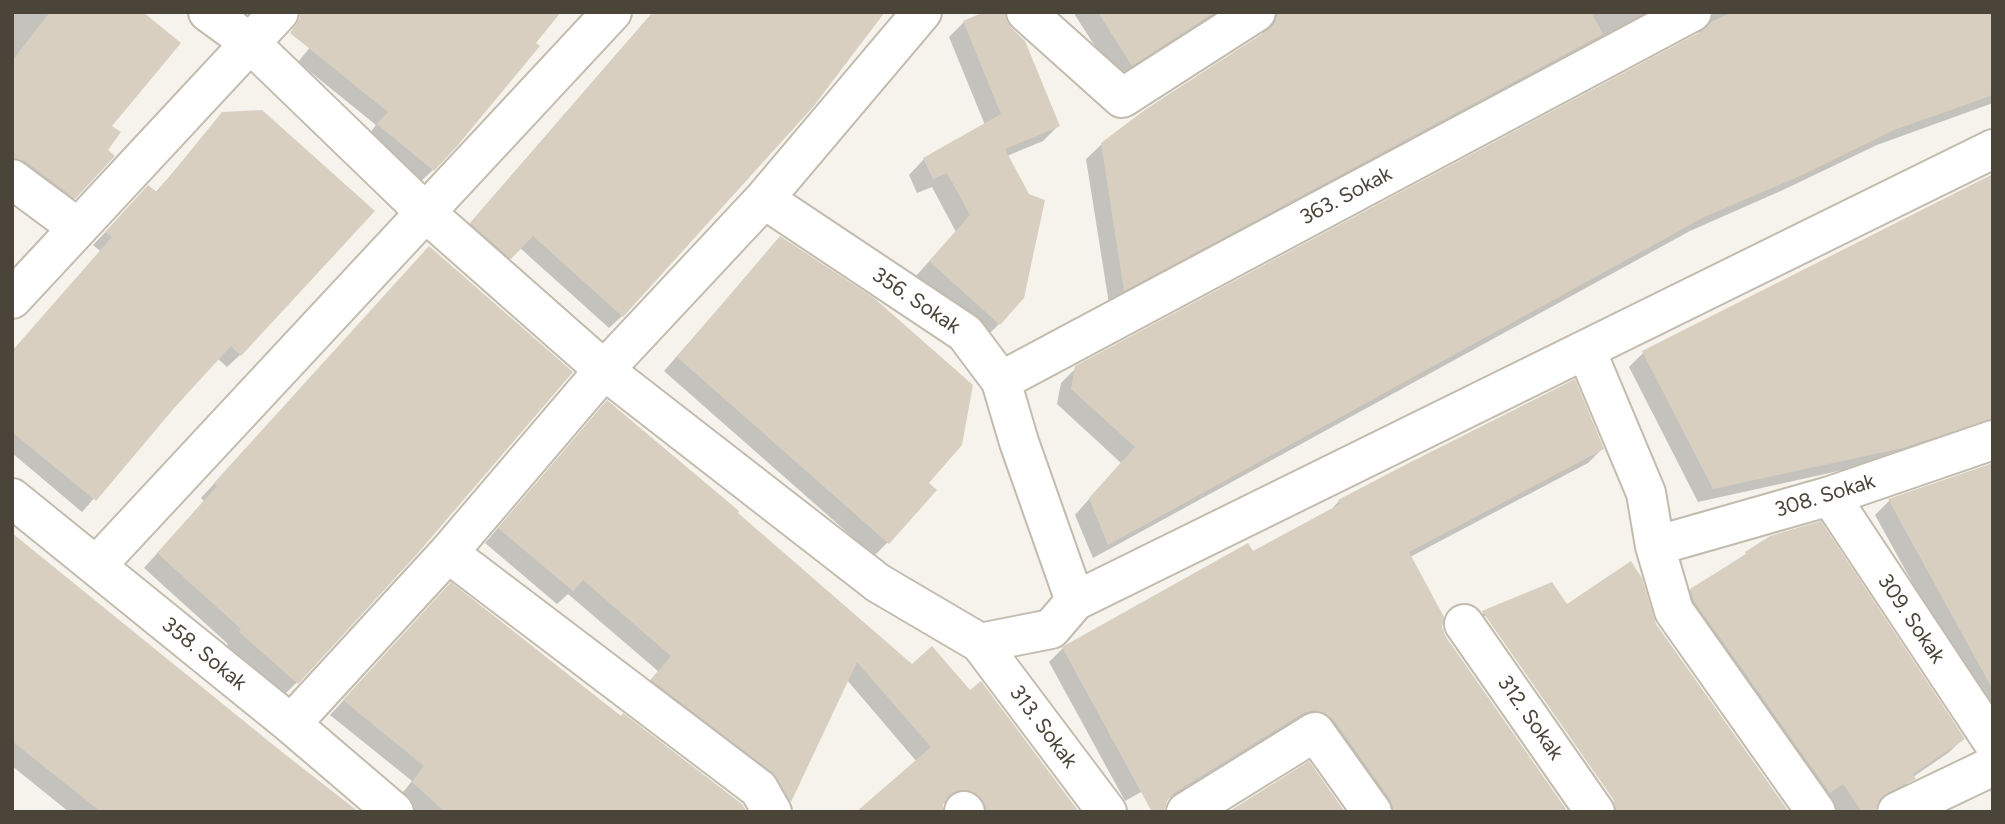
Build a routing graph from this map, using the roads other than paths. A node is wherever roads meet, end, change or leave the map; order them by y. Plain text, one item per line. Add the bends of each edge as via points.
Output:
1 (208, 12) edge
2 (279, 12) edge
3 (612, 12) edge
4 (922, 12) edge
5 (1026, 12) edge
6 (1256, 12) edge
7 (1692, 12) edge
8 (1642, 24) edge
9 (249, 43) junction
10 (1993, 149) edge
11 (12, 179) edge
12 (764, 199) junction
13 (425, 212) junction
14 (78, 228) junction
15 (12, 299) edge
16 (1586, 350) junction
17 (604, 370) junction
18 (1001, 381) junction
19 (1993, 440) edge
20 (1829, 496) junction
21 (12, 498) edge
22 (1655, 546) junction
23 (448, 553) junction
24 (96, 566) junction
25 (1074, 601) junction
26 (1464, 624) dead end
27 (980, 643) junction
28 (291, 724) junction
29 (1993, 742) edge
30 (1993, 766) edge
31 (394, 812) edge
32 (772, 812) edge
33 (1107, 812) edge
34 (1186, 812) edge
35 (1372, 812) edge
36 (1595, 812) edge
37 (1816, 812) edge
38 (1897, 812) edge

1 - 9 street
2 - 9 street
3 - 13 street
4 - 12 street
5 - 6 street via 1122,98
7 - 8 street, 363. Sokak
8 - 18 street, 363. Sokak
9 - 13 street
9 - 14 street
10 - 16 street
11 - 14 street
12 - 17 street
12 - 18 street, 356. Sokak via 965,333
13 - 17 street
13 - 24 street
14 - 15 street
16 - 22 street via 1646,494
16 - 25 street
17 - 23 street
17 - 27 street via 878,583
18 - 25 street, 356. Sokak
19 - 20 street, 308. Sokak
20 - 22 street, 308. Sokak
20 - 29 street, 309. Sokak
21 - 24 street, 358. Sokak
22 - 37 street via 1674,611
23 - 28 street
23 - 32 street via 760,789
24 - 28 street, 358. Sokak
25 - 27 street via 1052,629
26 - 36 street, 312. Sokak
27 - 33 street, 313. Sokak
28 - 31 street, 358. Sokak
30 - 38 street
34 - 35 street via 1315,732

